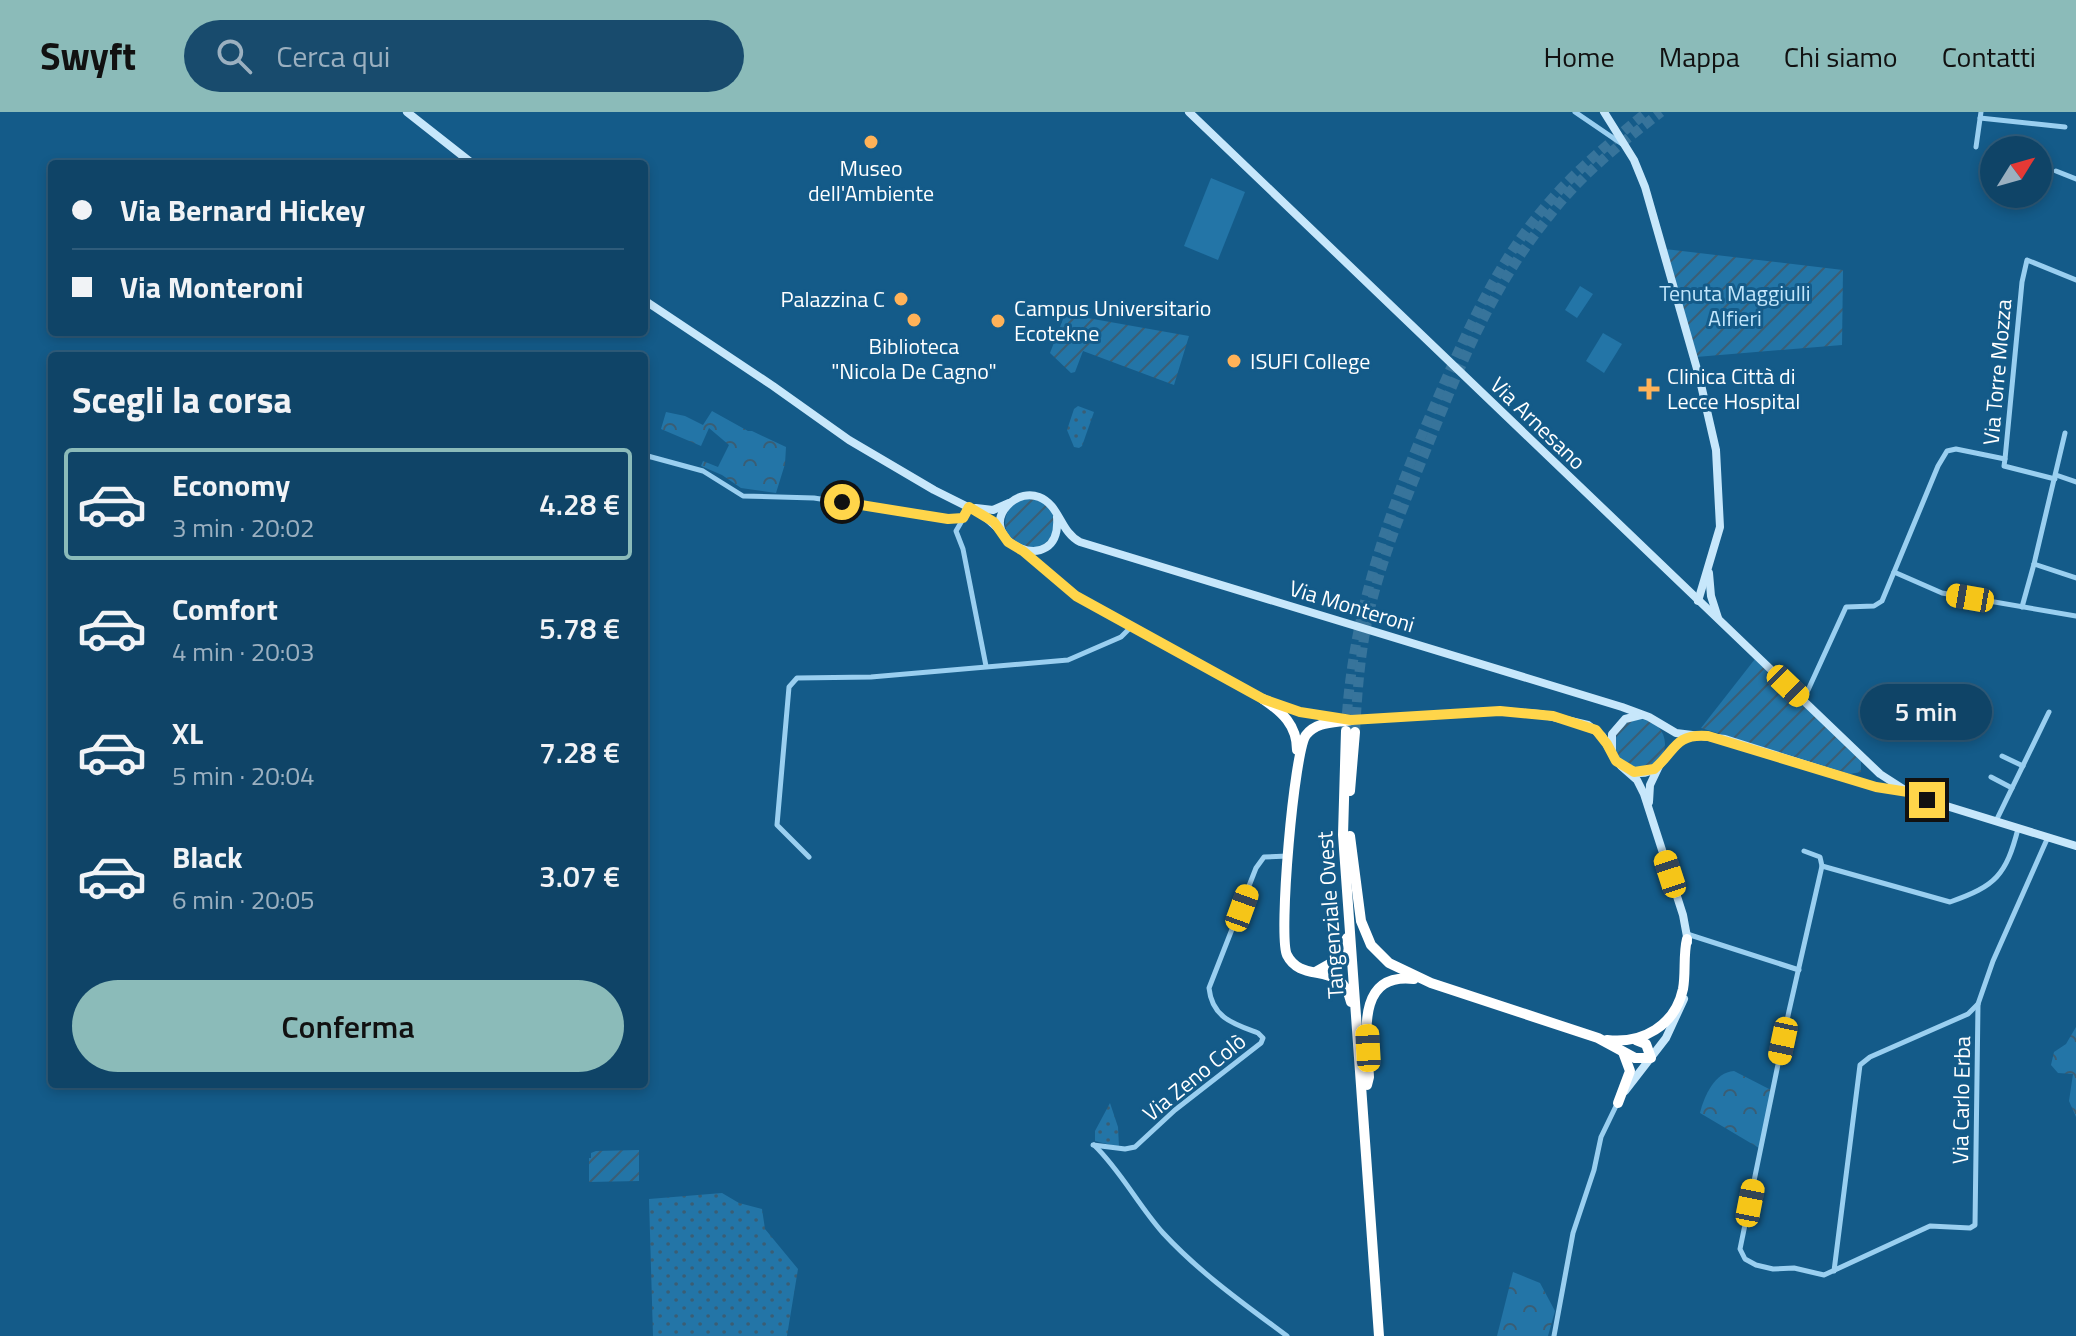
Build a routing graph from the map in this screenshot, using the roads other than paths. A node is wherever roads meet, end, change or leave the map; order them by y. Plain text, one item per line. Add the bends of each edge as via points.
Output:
1 (407, 112) edge
2 (1189, 112) edge
3 (1575, 112) edge
4 (1604, 112) edge
5 (1981, 115) edge
6 (2065, 127) dead end
7 (1626, 147) junction
8 (1976, 147) dead end
9 (468, 160) edge
10 (2056, 171) dead end
11 (2076, 179) edge
12 (2076, 280) edge
13 (648, 303) edge
14 (2065, 433) dead end
15 (648, 456) edge
16 (2005, 459) junction
17 (2055, 477) junction
18 (2076, 482) edge
19 (1013, 501) junction
20 (970, 507) junction
21 (1057, 517) junction
22 (963, 518) junction
23 (1004, 534) junction
24 (1023, 551) junction
25 (2034, 564) junction
26 (1708, 572) junction
27 (1894, 572) junction
28 (2076, 578) edge
29 (1679, 583) junction
30 (1698, 601) junction
31 (2022, 607) junction
32 (2076, 616) edge
33 (1722, 623) junction
34 (1131, 626) junction
35 (986, 666) junction
36 (1263, 699) junction
37 (1803, 701) junction
38 (2049, 712) dead end
39 (1645, 716) junction
40 (1661, 726) junction
41 (1351, 728) junction
42 (1700, 735) junction
43 (1612, 754) junction
44 (1666, 755) junction
45 (2002, 756) dead end
46 (1863, 759) junction
47 (1298, 760) junction
48 (1660, 764) junction
49 (1621, 766) junction
50 (2023, 766) junction
51 (1880, 774) junction
52 (1991, 777) dead end
53 (1852, 778) junction
54 (1869, 785) junction
55 (2012, 788) junction
56 (1908, 792) junction
57 (1651, 815) junction
58 (1995, 822) junction
59 (2018, 829) junction
60 (1350, 836) junction
61 (2048, 837) junction
62 (2076, 846) edge
63 (1804, 851) dead end
64 (1289, 856) junction
65 (809, 857) dead end
66 (1822, 866) junction
67 (1346, 877) junction
68 (1687, 936) junction
69 (1799, 970) junction
70 (1315, 972) junction
71 (1431, 983) junction
72 (1978, 1004) junction
73 (1598, 1038) junction
74 (1636, 1040) junction
75 (1619, 1048) junction
76 (1651, 1058) junction
77 (1364, 1082) junction
78 (1618, 1103) junction
79 (1834, 1272) junction
80 (1287, 1336) edge
81 (1382, 1336) edge
82 (1554, 1336) edge

1 - 9 main road
2 - 29 main road, Via Arnesano
3 - 7 street
4 - 7 main road
5 - 6 street
5 - 8 street
7 - 26 main road via 1653,210 1716,450 1720,527
10 - 11 street
12 - 16 street, Via Torre Mozza via 2027,260
13 - 20 main road via 849,440
14 - 17 street
15 - 22 street via 703,471 743,496 814,498
16 - 17 street via 2004,466
16 - 27 street, Via Torre Mozza via 1947,451
17 - 18 street
17 - 25 street
19 - 20 main road via 993,510
19 - 21 main road, Via Monteroni via 1026,495 1043,498
19 - 23 main road via 1002,516
20 - 22 street
20 - 23 main road
21 - 24 main road via 1052,541 1039,550
21 - 39 main road, Via Monteroni via 1080,542
22 - 35 street via 956,531
23 - 24 main road
24 - 34 main road via 1076,596
25 - 28 street
25 - 31 street
26 - 29 main road via 1697,583
26 - 30 main road
26 - 33 main road
27 - 31 street via 1942,593
27 - 37 street, Via Torre Mozza via 1880,604 1846,607
29 - 30 main road, Via Arnesano
30 - 33 main road, Via Arnesano
31 - 32 street
33 - 37 main road, Via Arnesano
34 - 35 street via 1075,659
34 - 36 main road
35 - 65 street via 871,677 804,676 792,682 777,825
36 - 41 main road
36 - 47 highway via 1290,723
37 - 46 main road, Via Arnesano
38 - 50 street
39 - 40 main road, Via Monteroni
39 - 43 main road via 1631,716 1615,728
40 - 42 main road, Via Monteroni
40 - 44 main road
41 - 43 main road via 1525,712 1588,725
41 - 47 highway via 1315,727 1302,742
41 - 60 highway, Tangenziale Ovest
41 - 67 highway, Tangenziale Ovest via 1343,802
42 - 44 main road via 1678,741
42 - 53 main road, Via Monteroni
43 - 49 main road
44 - 48 main road
45 - 50 street
46 - 51 main road, Via Monteroni
46 - 53 main road via 1863,773
47 - 64 highway
48 - 49 main road via 1641,773
48 - 57 main road via 1650,785
49 - 57 main road via 1641,787
50 - 55 street
51 - 53 main road, Via Monteroni
51 - 54 main road
51 - 56 main road, Via Monteroni
52 - 55 street
53 - 54 main road, Via Monteroni
54 - 56 main road, Via Monteroni
55 - 58 street
56 - 58 main road, Via Monteroni
57 - 68 main road
58 - 59 main road, Via Monteroni
59 - 61 main road, Via Monteroni
59 - 66 street via 1999,876 1950,902
60 - 71 highway via 1367,937 1389,963
60 - 77 highway, Tangenziale Ovest
61 - 62 main road, Via Monteroni
61 - 72 street, Via Carlo Erba
63 - 66 street via 1820,857
64 - 70 highway via 1283,942 1299,968
64 - 80 street, Via Zeno Colò via 1270,855 1260,861 1209,988 1220,1016 1258,1033 1261,1043 1135,1147 1093,1145 1171,1240 1226,1292
66 - 69 street
67 - 70 highway via 1346,945 1335,963
67 - 77 highway, Tangenziale Ovest
68 - 69 street
68 - 74 highway via 1676,1007 1656,1031
68 - 76 main road via 1682,1006
69 - 79 street via 1740,1249 1745,1259 1765,1268 1816,1275
70 - 77 highway via 1340,980 1349,994 1357,1073
71 - 73 highway
71 - 77 highway via 1392,980 1372,998 1366,1019 1369,1077
72 - 79 street via 1968,1014 1860,1065
72 - 79 street, Via Carlo Erba via 1975,1225 1930,1226
73 - 74 highway
73 - 75 highway
74 - 76 highway via 1646,1044
75 - 76 highway via 1635,1058
75 - 78 highway via 1630,1071
76 - 78 main road
77 - 81 highway, Tangenziale Ovest
78 - 82 street via 1601,1137 1573,1233

